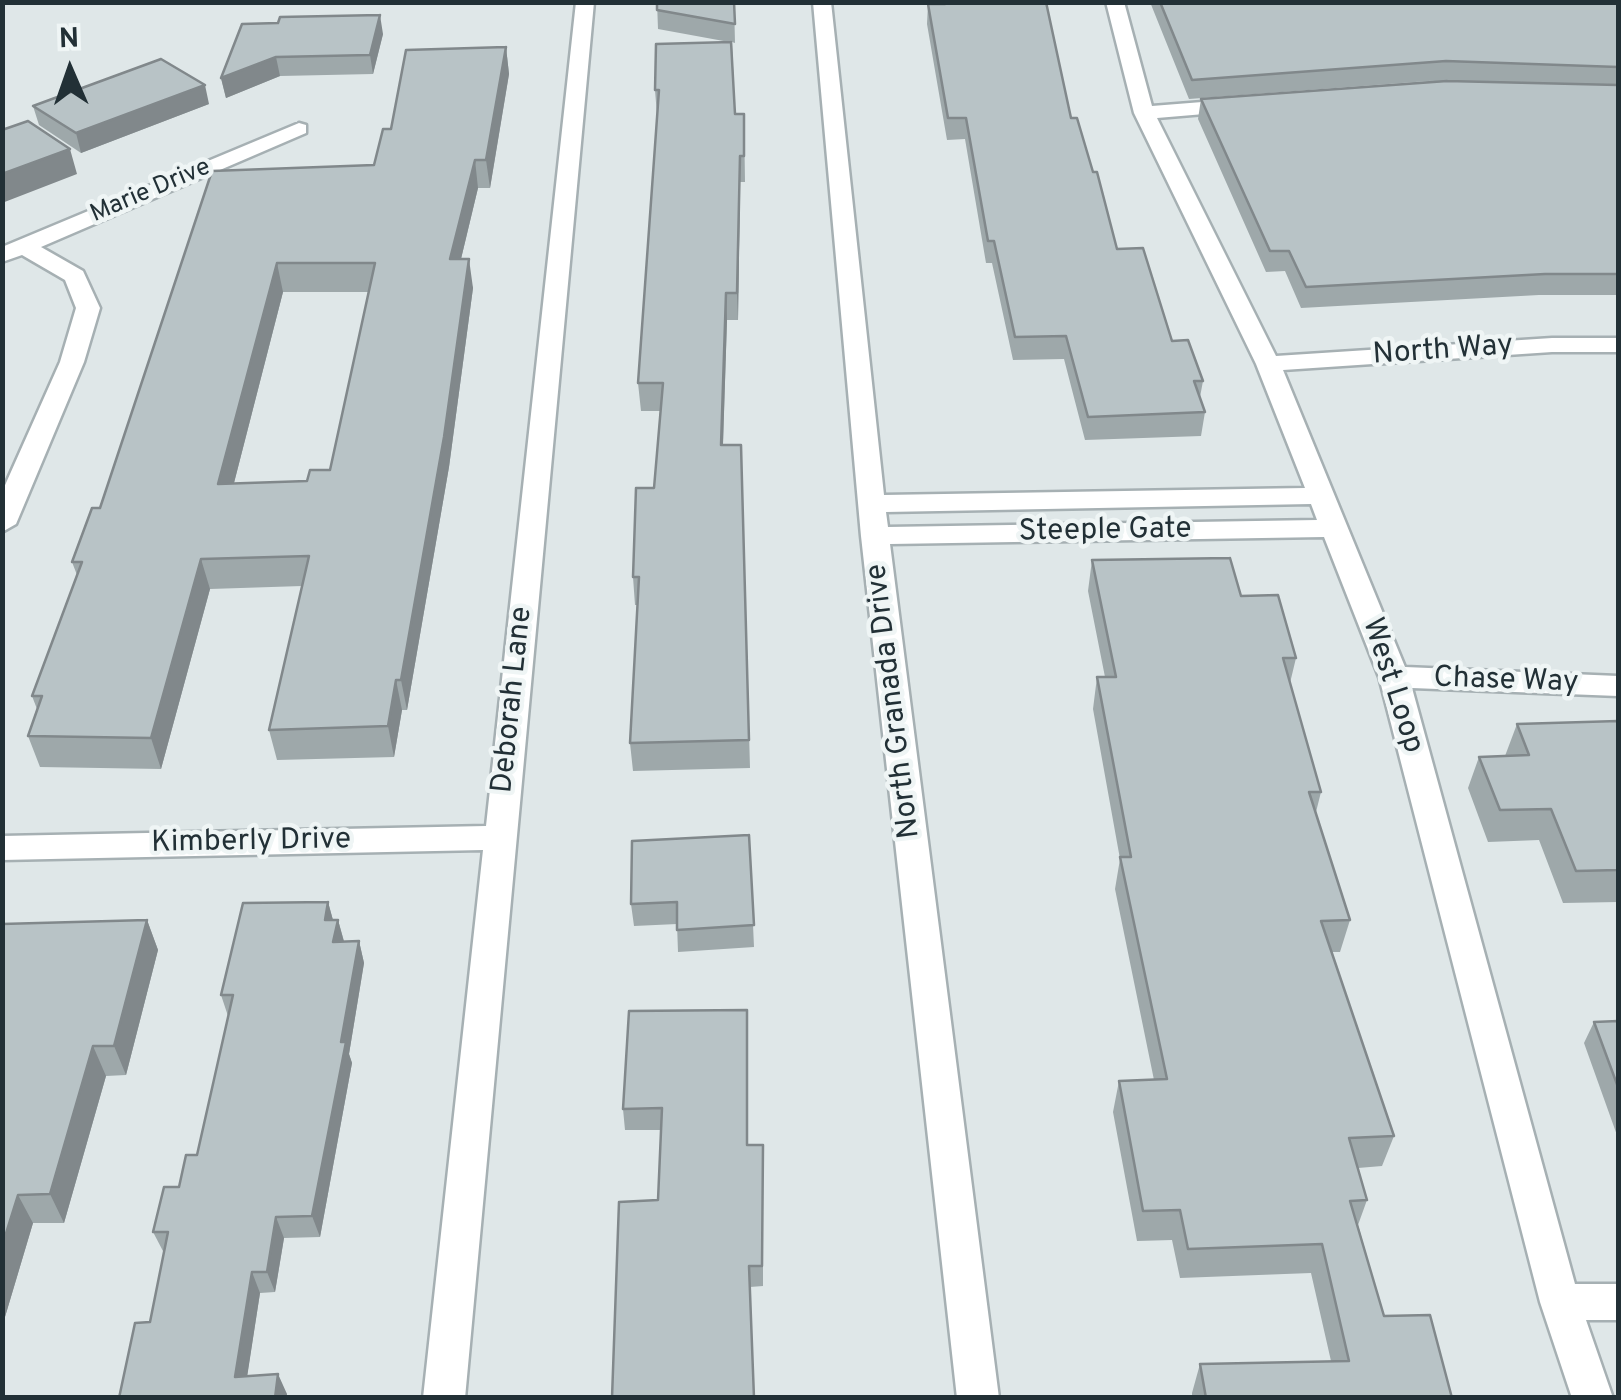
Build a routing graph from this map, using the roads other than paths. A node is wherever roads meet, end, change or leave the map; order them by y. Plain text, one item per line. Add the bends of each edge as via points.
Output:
1 (584, 2) edge
2 (822, 2) edge
3 (1115, 2) edge
4 (1263, 104) edge
5 (1144, 113) junction
6 (299, 129) dead end
7 (14, 251) edge
8 (1618, 345) edge
9 (1268, 364) junction
10 (1324, 496) junction
11 (873, 504) junction
12 (2, 524) edge
13 (1334, 528) junction
14 (875, 536) junction
15 (1394, 677) junction
16 (1618, 686) edge
17 (500, 838) junction
18 (2, 848) edge
19 (1560, 1302) junction
20 (1618, 1302) edge
21 (444, 1398) edge
22 (978, 1398) edge
23 (1593, 1398) edge

1 - 17 street, Deborah Lane
2 - 11 street, North Granada Drive
3 - 5 street, West Loop
4 - 5 street
5 - 9 street, West Loop
6 - 7 street, Marie Drive
7 - 12 street via 75,276 88,308 72,362
8 - 9 street, North Way
9 - 10 street, West Loop
10 - 11 street, Steeple Gate
10 - 13 street, West Loop
11 - 14 street, North Granada Drive
13 - 14 street, Steeple Gate
13 - 15 street, West Loop
14 - 22 street, North Granada Drive
15 - 16 street, Chase Way
15 - 19 street, West Loop
17 - 18 street, Kimberly Drive
17 - 21 street, Deborah Lane
19 - 20 street
19 - 23 street, West Loop

